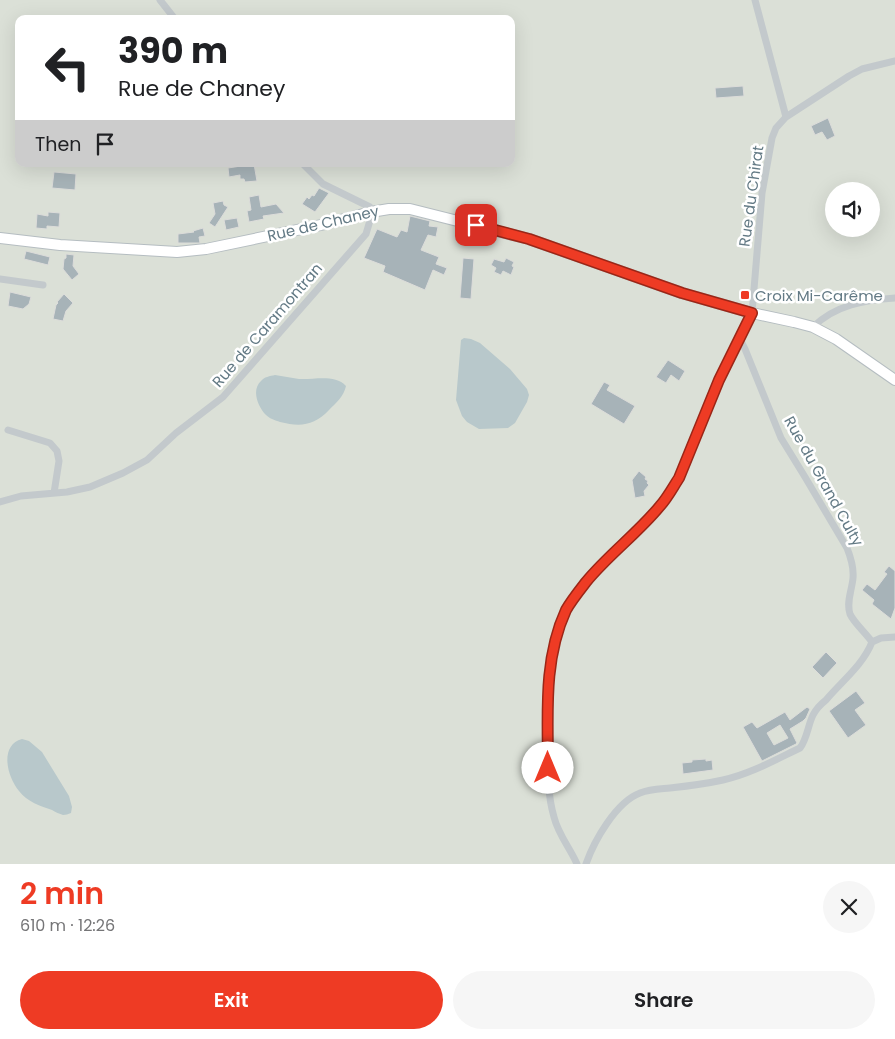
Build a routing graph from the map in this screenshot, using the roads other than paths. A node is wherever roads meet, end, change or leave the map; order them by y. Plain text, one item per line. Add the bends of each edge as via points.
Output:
1 (160, 0) edge
2 (755, 0) edge
3 (172, 15) edge
4 (895, 61) edge
5 (786, 117) junction
6 (306, 167) edge
7 (371, 212) junction
8 (0, 238) edge
9 (0, 278) edge
10 (43, 285) dead end
11 (895, 298) edge
12 (752, 313) junction
13 (813, 327) junction
14 (740, 339) junction
15 (895, 380) edge
16 (8, 430) dead end
17 (54, 493) junction
18 (0, 502) edge
19 (895, 637) edge
20 (872, 642) junction
21 (578, 864) edge
22 (586, 864) edge

1 - 3 street
2 - 5 street
4 - 5 street via 848,76
5 - 12 street, Rue du Chirat via 772,138 762,193
6 - 7 street via 323,184 370,207
7 - 8 street, Rue de Chaney via 189,251 60,245
7 - 12 street, Rue de Chaney via 410,210 503,232 682,293
7 - 17 street, Rue de Caramontran via 366,234 223,397 147,460 123,474 90,487
9 - 10 street
11 - 13 street via 845,306
12 - 13 street, Rue de Chaney
12 - 14 street
13 - 15 street, Rue de Chaney via 836,338
14 - 20 street, Rue du Grand Culty via 781,438 850,556 854,572 850,614
14 - 21 street via 671,491 586,582 567,609 556,636 548,691 550,799 564,842
16 - 17 street via 50,443 57,451 59,461
17 - 18 street, Rue de Caramontran
19 - 20 street
20 - 22 street via 859,664 814,714 800,748 725,780 638,794 610,820

